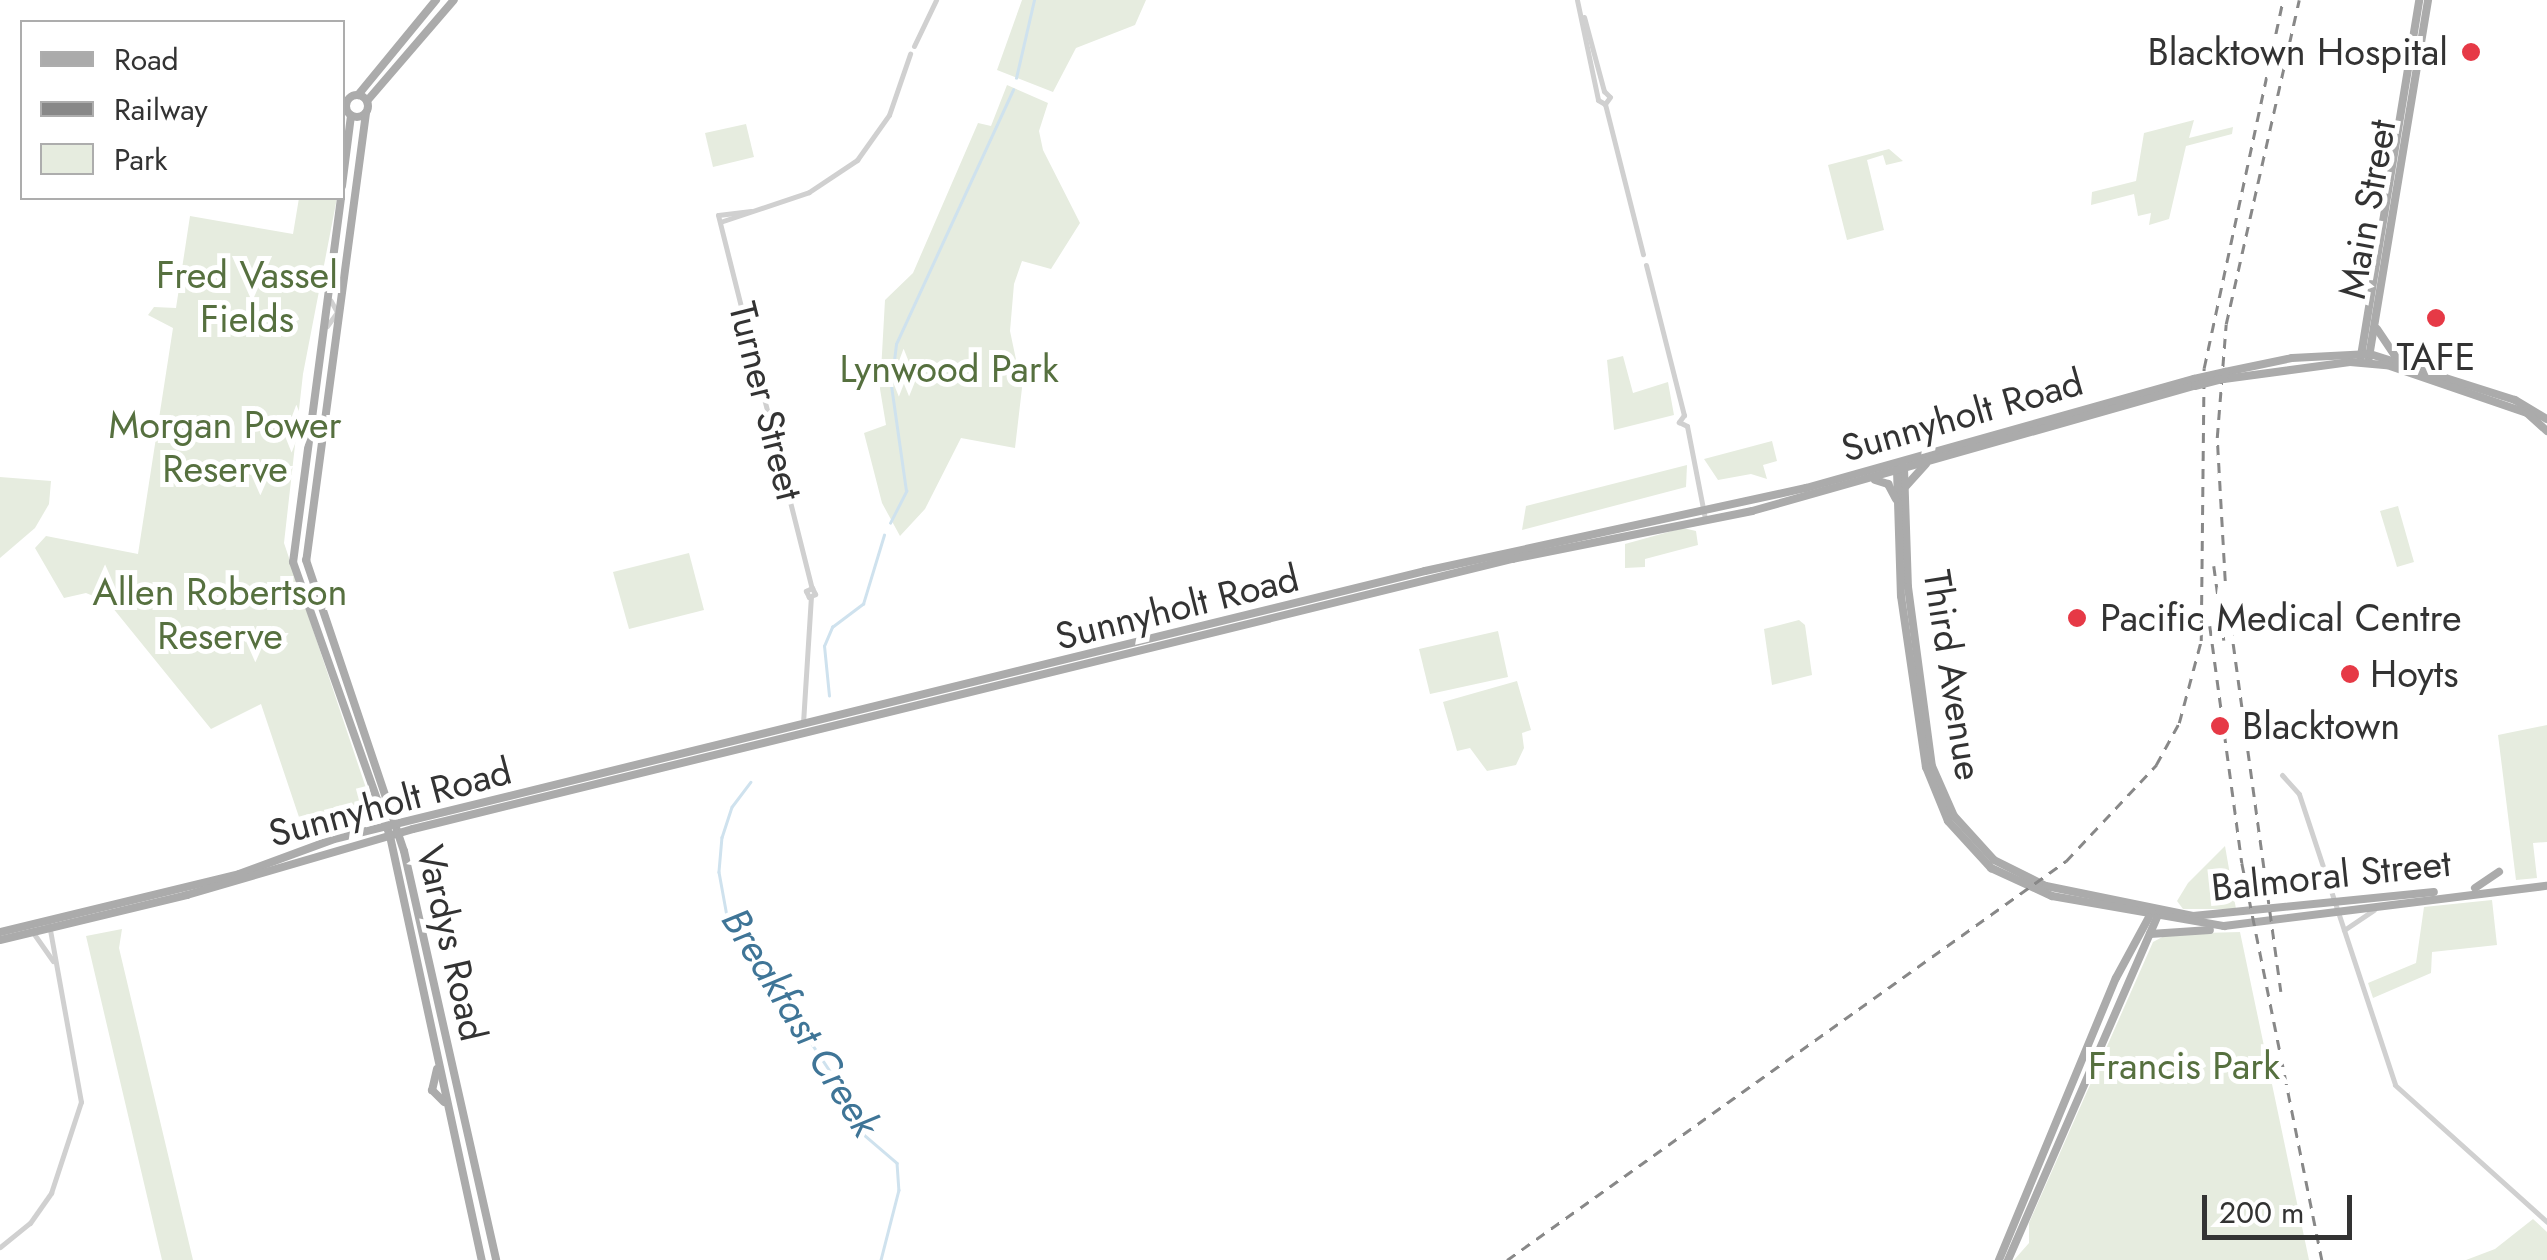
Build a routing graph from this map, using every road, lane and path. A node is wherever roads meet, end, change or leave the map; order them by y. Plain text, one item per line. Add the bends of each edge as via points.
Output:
1 (436, 0) edge
2 (454, 0) edge
3 (936, 0) edge
4 (1578, 0) edge
5 (2419, 0) edge
6 (2428, 0) edge
7 (2415, 64) junction
8 (358, 95) junction
9 (367, 101) junction
10 (366, 113) junction
11 (350, 116) junction
12 (345, 160) edge
13 (341, 200) edge
14 (330, 270) junction
15 (337, 312) junction
16 (2376, 319) junction
17 (2364, 358) junction
18 (2400, 360) junction
19 (316, 367) junction
20 (2194, 382) junction
21 (2452, 382) junction
22 (2547, 419) edge
23 (2547, 432) edge
24 (1948, 452) junction
25 (1900, 464) junction
26 (1871, 479) junction
27 (1904, 491) junction
28 (1704, 507) junction
29 (1899, 508) junction
30 (1705, 519) junction
31 (803, 730) junction
32 (2282, 775) dead end
33 (393, 830) junction
34 (2499, 872) dead end
35 (2329, 885) junction
36 (2547, 886) edge
37 (2475, 888) junction
38 (2505, 889) junction
39 (2305, 909) junction
40 (2374, 910) junction
41 (2337, 911) junction
42 (2132, 914) junction
43 (2156, 914) junction
44 (2224, 926) junction
45 (50, 927) junction
46 (2344, 930) junction
47 (0, 932) edge
48 (32, 934) junction
49 (2150, 934) junction
50 (0, 940) edge
51 (2130, 953) junction
52 (57, 968) junction
53 (2547, 1222) edge
54 (0, 1247) edge
55 (482, 1260) edge
56 (496, 1260) edge
57 (1998, 1260) edge
58 (2008, 1260) edge

1 - 8 main road
2 - 9 main road
3 - 31 street, Turner Street via 889,115 857,160 817,189 719,218 812,588 806,591 811,597
4 - 28 street via 1602,92 1610,97 1605,104 1643,254 1639,262 1646,265
5 - 7 main road
6 - 7 main road
7 - 16 main road, Main Street
7 - 17 main road, Main Street
8 - 9 main road
8 - 11 main road via 346,104
9 - 10 main road, Vardys Road
10 - 11 main road
10 - 15 main road, Vardys Road
11 - 12 main road
13 - 14 main road, Vardys Road
14 - 15 street
14 - 19 main road, Vardys Road
15 - 19 street
15 - 33 main road, Vardys Road via 306,560
16 - 17 main road, Main Street
16 - 18 main road via 2380,341
17 - 18 main road
17 - 20 main road, Sunnyholt Road, bridge
17 - 21 main road
18 - 21 main road
19 - 33 main road, Vardys Road via 293,562
20 - 24 main road, Sunnyholt Road
20 - 25 main road, Sunnyholt Road
21 - 22 main road
21 - 23 main road via 2526,413
24 - 25 main road, Sunnyholt Road
24 - 27 main road via 1914,472
25 - 26 main road, Sunnyholt Road
25 - 27 main road, Third Avenue
25 - 28 main road, Sunnyholt Road
25 - 29 main road, Third Avenue
26 - 29 main road via 1890,485
26 - 30 main road, Sunnyholt Road
27 - 43 main road, Third Avenue via 1908,587 1928,745 1954,816 1984,852 2024,878
28 - 30 street
28 - 31 main road, Sunnyholt Road
29 - 42 main road, Third Avenue via 1911,678 1926,767 1943,814 1969,849 2006,877 2052,896
30 - 31 main road, Sunnyholt Road via 1574,544
31 - 33 main road, Sunnyholt Road
32 - 35 street via 2300,794
33 - 45 main road, Sunnyholt Road
33 - 55 main road, Vardys Road
33 - 56 main road, Vardys Road
34 - 37 main road
35 - 39 street via 2323,900
35 - 41 street
36 - 38 main road, Balmoral Street
37 - 38 main road, Balmoral Street
37 - 41 main road, Balmoral Street
38 - 40 main road, Balmoral Street
39 - 41 main road, Balmoral Street
39 - 43 main road, Balmoral Street
40 - 41 main road, Balmoral Street
40 - 46 street
41 - 44 main road, Balmoral Street
41 - 46 street
42 - 43 main road, Third Avenue
42 - 51 main road via 2138,925
43 - 44 main road, Balmoral Street
43 - 49 main road
43 - 51 main road
44 - 49 main road
45 - 47 main road, Sunnyholt Road
45 - 48 main road, Sunnyholt Road
45 - 52 street
46 - 53 street via 2395,1085
48 - 50 main road, Sunnyholt Road
48 - 52 street
49 - 58 main road
51 - 57 main road
52 - 54 street via 81,1107 51,1193 30,1223

